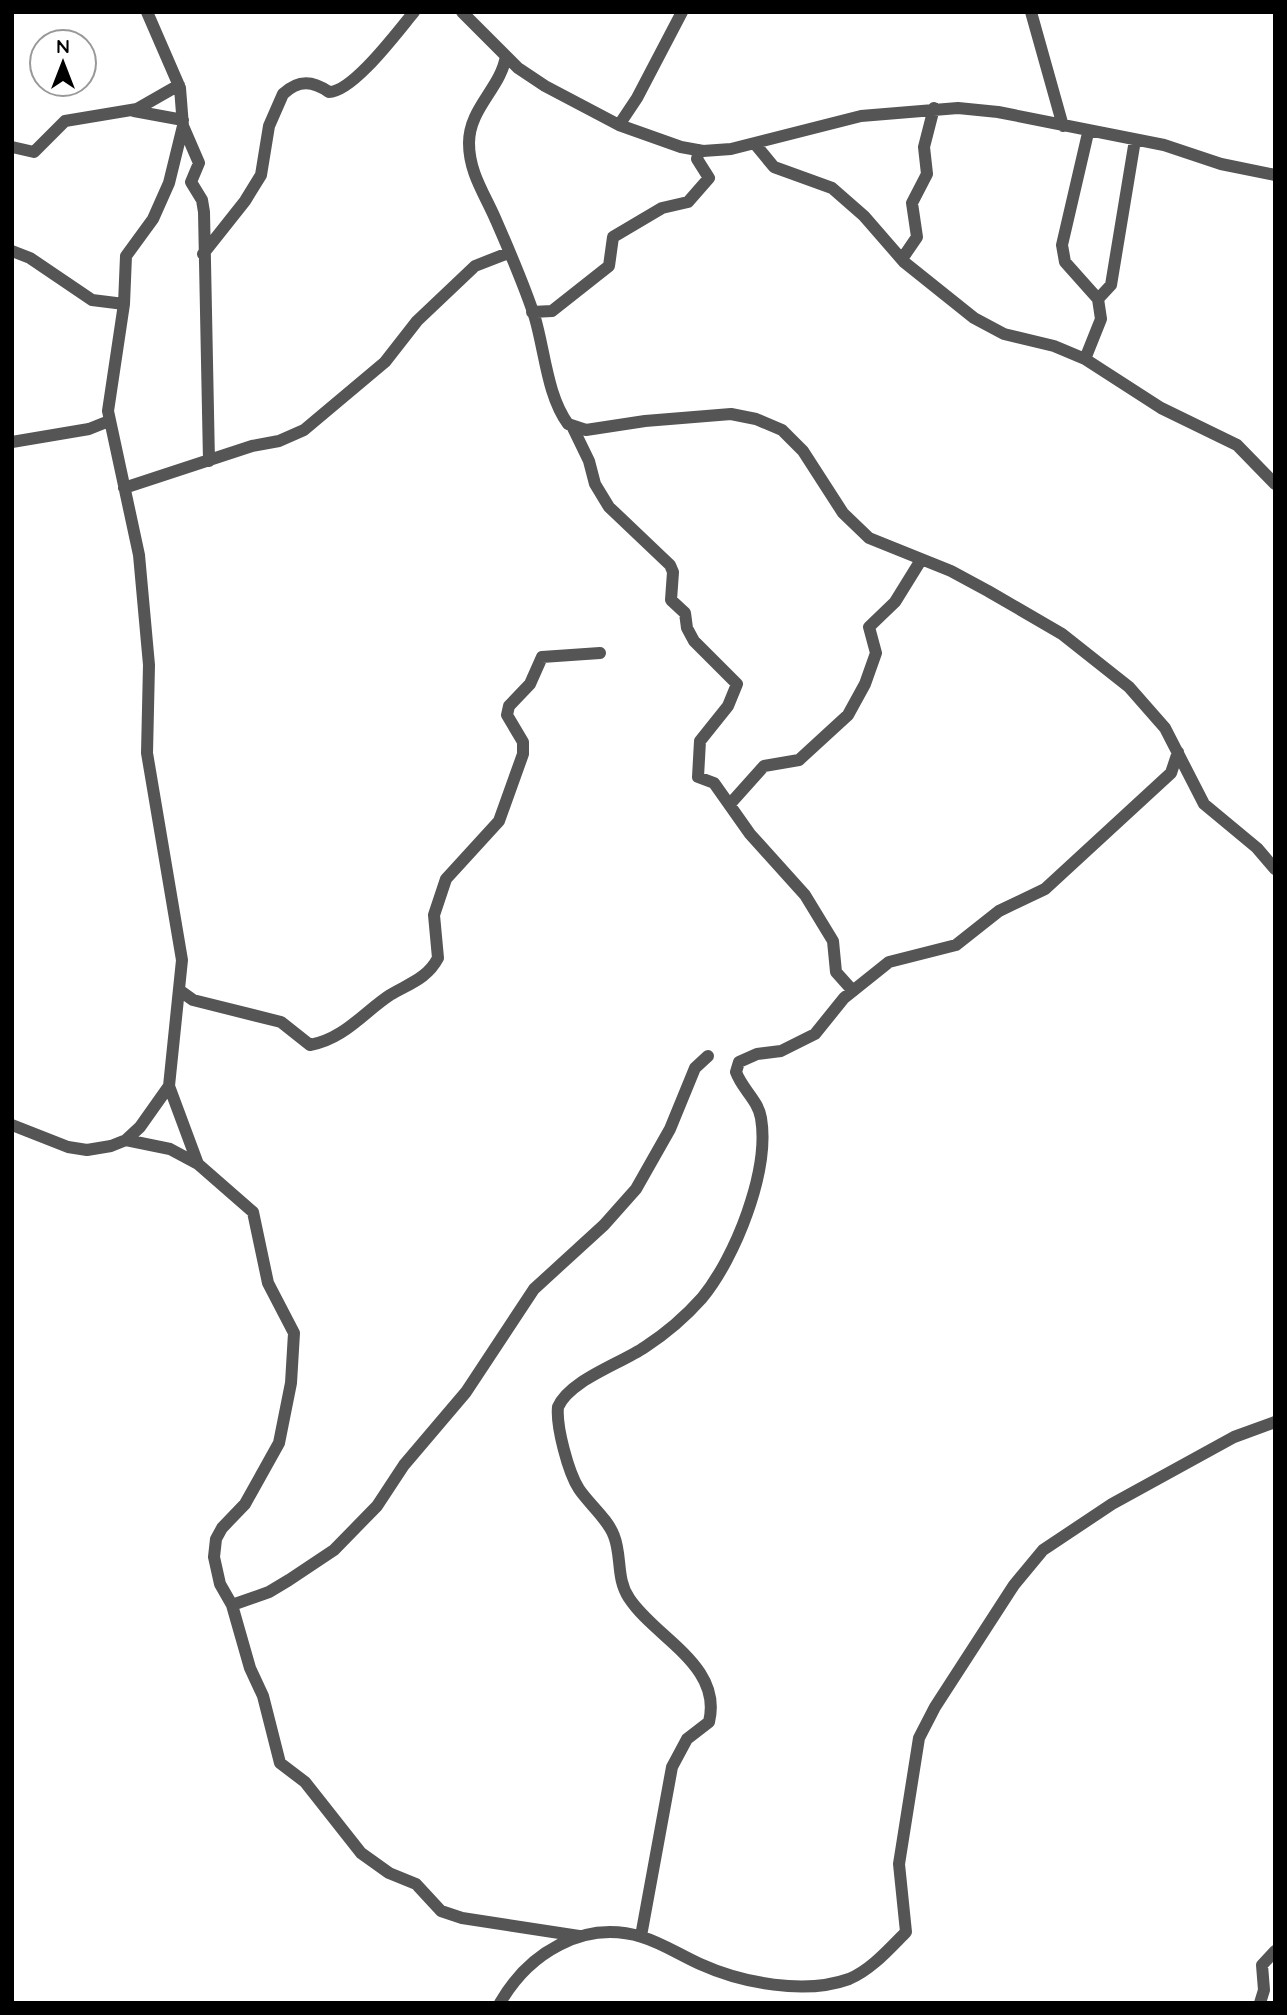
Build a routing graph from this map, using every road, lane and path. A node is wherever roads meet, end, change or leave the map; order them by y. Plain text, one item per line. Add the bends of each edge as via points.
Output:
1 (147, 12) edge
2 (414, 12) edge
3 (462, 12) edge
4 (682, 12) edge
5 (1031, 12) edge
6 (506, 56) junction
7 (179, 85) junction
8 (934, 108) junction
9 (130, 110) junction
10 (183, 123) junction
11 (619, 125) junction
12 (1063, 126) junction
13 (1088, 132) junction
14 (1135, 140) junction
15 (755, 144) junction
16 (12, 147) edge
17 (699, 150) junction
18 (1275, 175) edge
19 (12, 251) edge
20 (508, 253) junction
21 (203, 254) junction
22 (902, 259) junction
23 (1098, 299) junction
24 (124, 303) junction
25 (532, 312) junction
26 (1086, 359) junction
27 (109, 421) junction
28 (573, 428) junction
29 (12, 442) edge
30 (209, 461) junction
31 (1275, 484) edge
32 (124, 488) junction
33 (921, 560) junction
34 (600, 653) dead end
35 (1178, 752) junction
36 (730, 804) junction
37 (1275, 869) edge
38 (179, 990) junction
39 (853, 990) junction
40 (708, 1056) dead end
41 (169, 1086) junction
42 (12, 1125) edge
43 (125, 1140) junction
44 (198, 1164) junction
45 (1275, 1422) edge
46 (232, 1605) junction
47 (581, 1936) junction
48 (641, 1936) junction
49 (1275, 1951) edge
50 (790, 1989) junction
51 (500, 2003) edge
52 (795, 2003) edge
53 (1260, 2003) edge

1 - 7 street
2 - 21 street via 342,89 329,92 308,82 283,94 269,127 261,175
3 - 6 street
4 - 11 street
5 - 12 street
6 - 11 street via 545,86
6 - 20 street via 502,73 476,113 469,143 477,184
7 - 9 street
7 - 10 street
8 - 12 street via 998,112
8 - 15 street via 861,116
8 - 22 street via 924,146 927,174 912,203 917,237
9 - 10 street
9 - 16 street via 65,121 34,152
10 - 21 street via 199,163 191,182 203,206
10 - 24 street via 169,183 153,219 127,256
11 - 17 street
12 - 13 street
13 - 14 street
13 - 23 street via 1062,245 1065,262
14 - 18 street
14 - 23 street via 1111,285
15 - 17 street
15 - 22 street via 774,167 832,188
17 - 25 street via 697,159 709,178 693,198 662,208 613,237 609,266 552,311
19 - 24 street via 92,300
20 - 25 street
20 - 30 street via 475,266 411,327 380,367 304,430
21 - 30 street via 209,337
22 - 26 street via 974,318 1004,334
23 - 26 street via 1101,319
24 - 27 street
25 - 28 street via 558,405
26 - 31 street via 1161,408 1237,445
27 - 29 street via 89,429
27 - 32 street
28 - 33 street via 731,414 768,423 795,441 853,526 869,538
28 - 36 street via 609,506 670,565 671,600 685,613 689,633 737,684 728,706 700,741 697,767 699,779 713,782
30 - 32 street
32 - 38 street via 139,555 149,665 147,753 178,934
33 - 35 street via 951,571 1072,641 1148,707
33 - 36 street via 895,602 869,627 876,653 848,715 799,760 764,766
34 - 38 street via 542,657 530,684 509,706 507,715 523,741 523,754 499,821 446,879 434,915 438,958 421,978 389,996 362,1020 310,1045 281,1022 193,1000
35 - 37 street via 1203,804 1257,848
35 - 39 street via 1175,767 1166,778 1045,889 999,911 956,945 889,962
36 - 39 street via 750,834 805,895 833,941 836,972
38 - 41 street
39 - 48 street via 815,1034 780,1051 747,1057 736,1066 759,1109 761,1158 730,1251 702,1298 646,1347 567,1392 558,1406 570,1471 615,1538 627,1595 641,1615 695,1665 710,1698 709,1722 687,1739 667,1783
40 - 46 street via 695,1068 670,1129 636,1189 534,1289 466,1392 404,1465 377,1506 334,1549 289,1580
41 - 43 street
41 - 44 street
42 - 43 street via 87,1150
43 - 44 street via 170,1149
44 - 46 street via 253,1212 268,1283 289,1321 295,1343 279,1443 246,1504 216,1539 218,1576
45 - 50 street via 1234,1437 1112,1504 1043,1550 1014,1585 919,1738 899,1864 906,1932 858,1975
46 - 47 street via 281,1763 305,1782 361,1853 389,1873 416,1884 448,1915
47 - 48 street
47 - 51 street via 531,1961
48 - 50 street via 728,1974
49 - 53 street via 1262,1965
50 - 52 street

